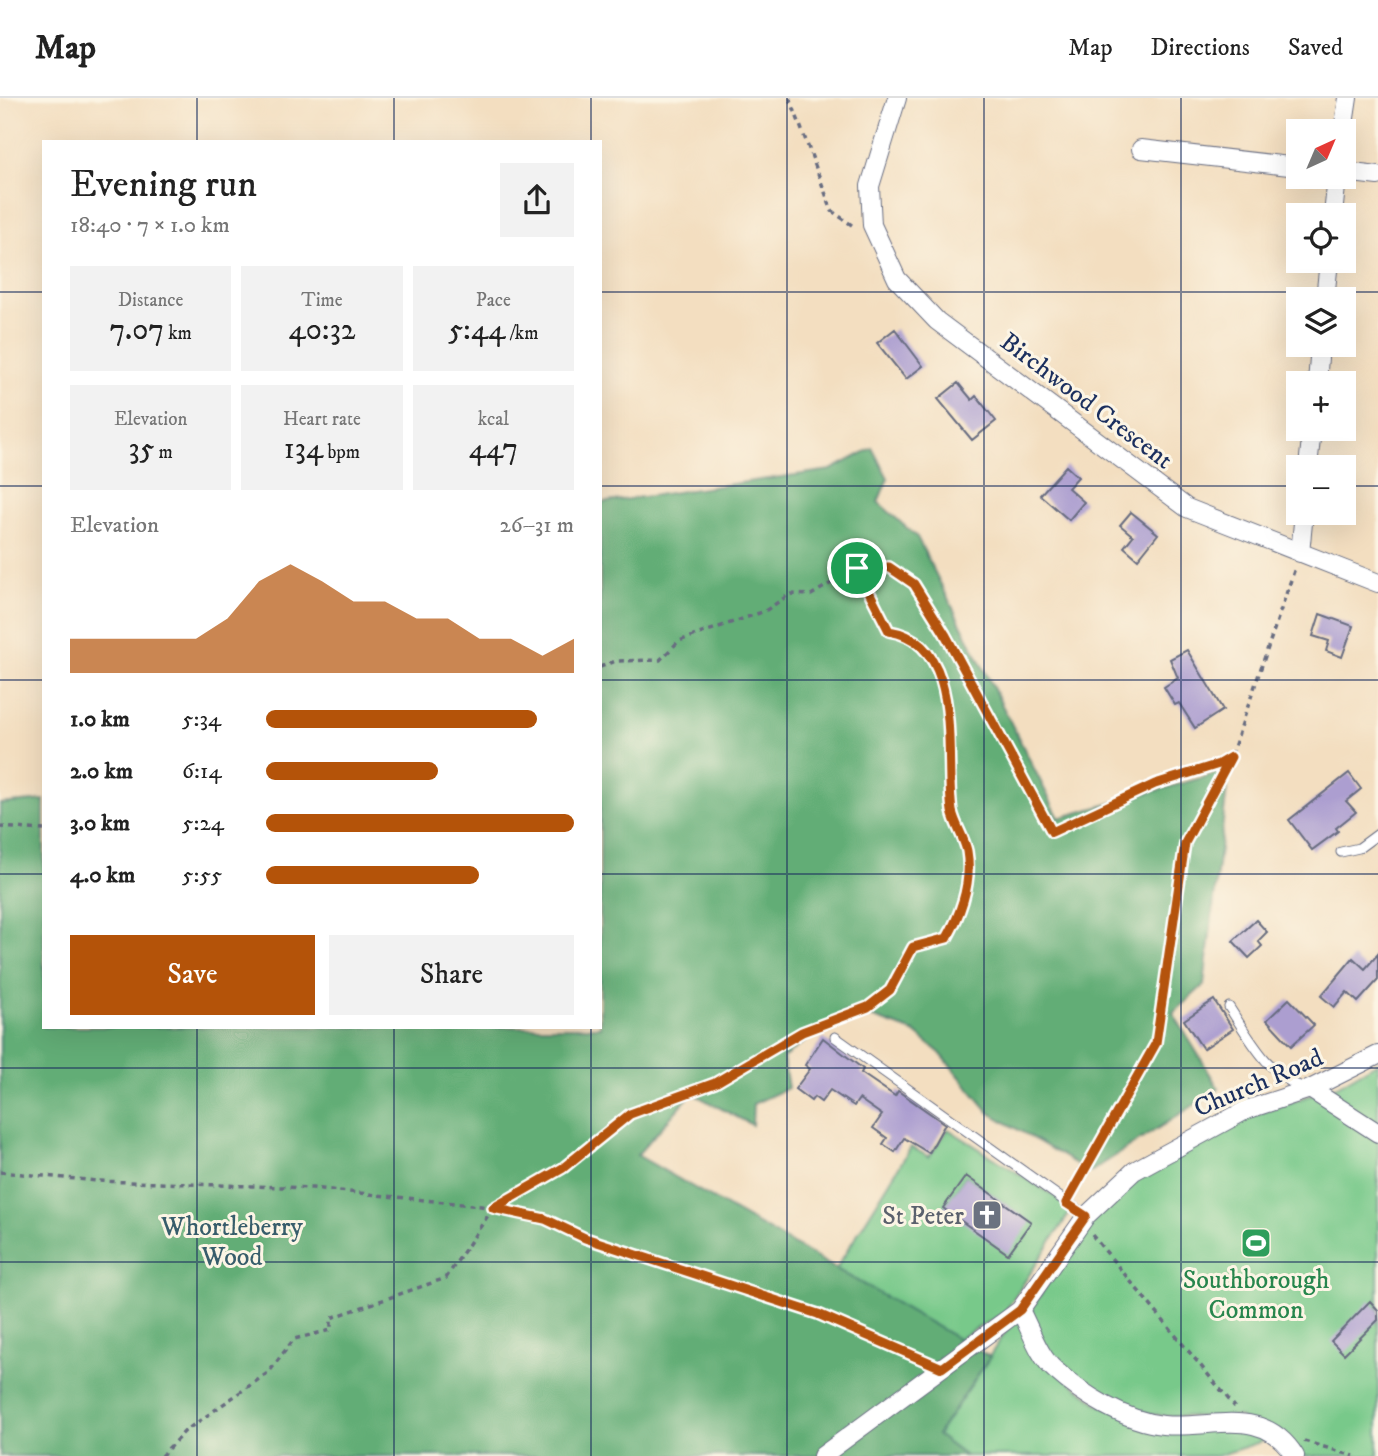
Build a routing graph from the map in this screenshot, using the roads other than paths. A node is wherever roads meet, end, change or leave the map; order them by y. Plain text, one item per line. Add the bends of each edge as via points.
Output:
1 (897, 98) edge
2 (1348, 98) edge
3 (1345, 119) edge
4 (1141, 149) dead end
5 (1286, 166) edge
6 (1356, 173) edge
7 (1378, 176) edge
8 (1303, 525) edge
9 (1300, 553) junction
10 (1378, 583) edge
11 (1378, 834) edge
12 (1341, 852) dead end
13 (1229, 1007) dead end
14 (835, 1037) dead end
15 (1378, 1055) edge
16 (1310, 1089) junction
17 (1378, 1133) edge
18 (1084, 1219) junction
19 (1020, 1310) junction
20 (1299, 1448) edge
21 (822, 1456) edge

1 - 9 street, Birchwood Crescent via 870,186 872,225 897,279 937,321 1187,508
2 - 3 street
4 - 5 street
6 - 7 street
8 - 9 street
9 - 10 street, Birchwood Crescent
11 - 12 lane via 1359,848
13 - 16 lane via 1284,1078
14 - 18 lane
15 - 16 street, Church Road
16 - 17 street
16 - 18 street, Church Road via 1246,1110 1156,1157 1112,1189
18 - 19 street, Church Road
19 - 20 street via 1052,1368 1100,1405 1162,1425 1247,1422
19 - 21 street, Church Road

